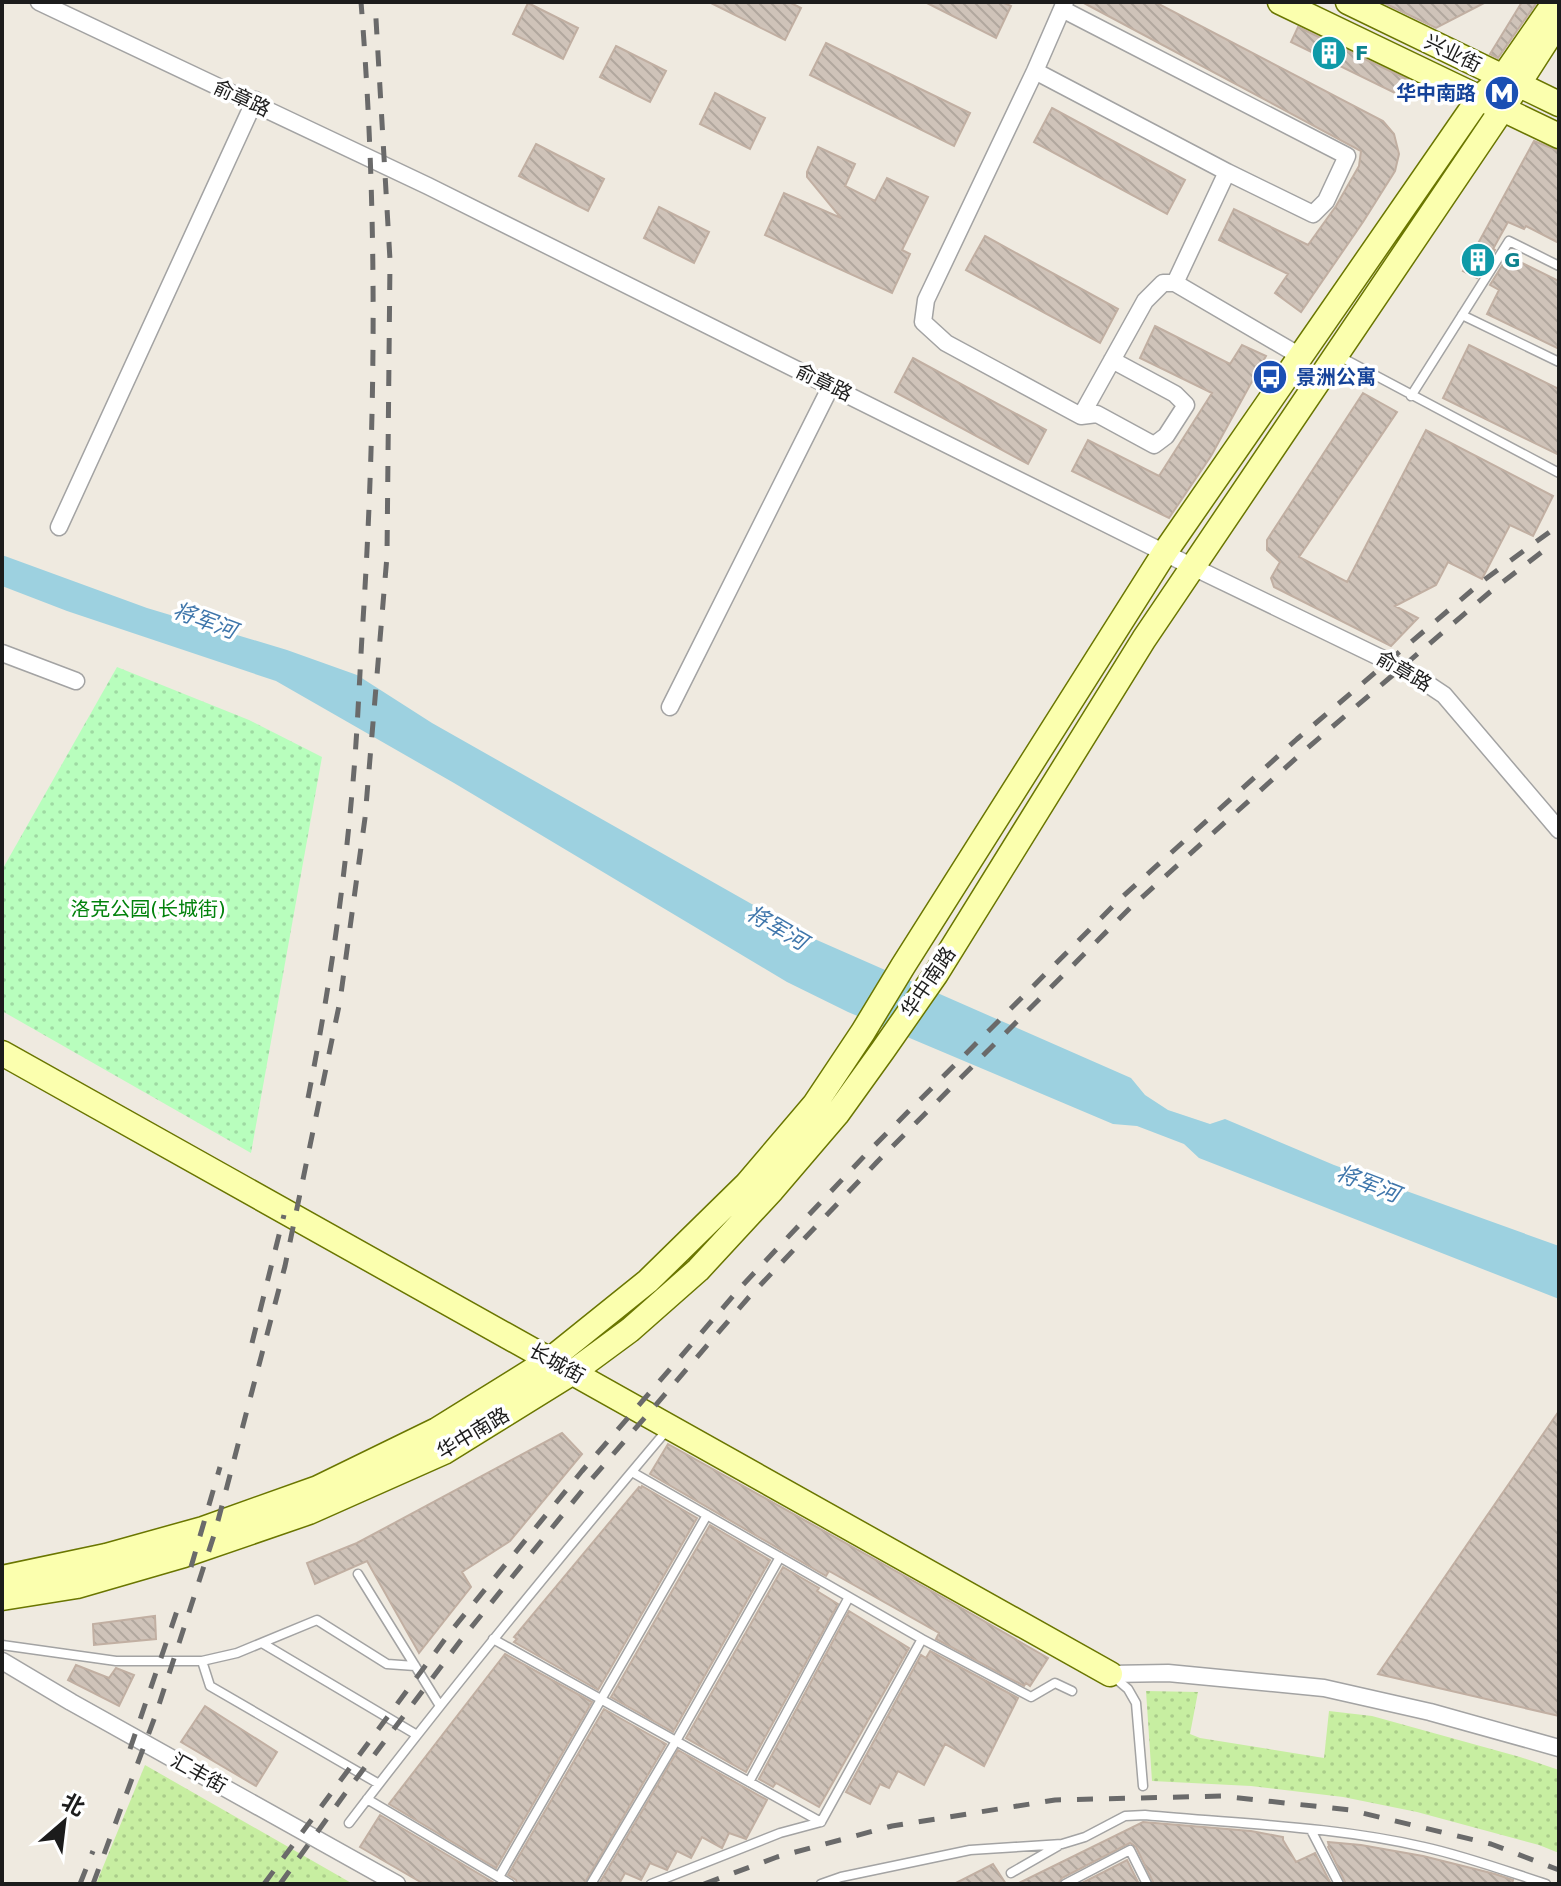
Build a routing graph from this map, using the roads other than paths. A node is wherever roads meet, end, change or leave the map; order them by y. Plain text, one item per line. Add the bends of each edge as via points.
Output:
1 (39, 2) edge
2 (1280, 2) edge
3 (1348, 2) edge
4 (1555, 2) edge
5 (1064, 5) edge
6 (1559, 21) edge
7 (1035, 71) junction
8 (1510, 81) junction
9 (1480, 97) junction
10 (254, 101) junction
11 (1559, 104) edge
12 (1503, 108) junction
13 (1559, 136) edge
14 (1227, 172) junction
15 (1559, 266) edge
16 (1175, 283) junction
17 (1462, 315) junction
18 (1337, 355) junction
19 (1300, 356) junction
20 (1112, 360) junction
21 (1559, 362) edge
22 (831, 386) junction
23 (1411, 396) junction
24 (1081, 416) junction
25 (1559, 473) edge
26 (59, 527) dead end
27 (1165, 552) junction
28 (1193, 567) junction
29 (2, 653) edge
30 (76, 681) dead end
31 (670, 707) dead end
32 (1559, 830) edge
33 (2, 1053) edge
34 (551, 1359) junction
35 (573, 1372) junction
36 (670, 1426) junction
37 (632, 1472) junction
38 (707, 1515) junction
39 (780, 1557) junction
40 (358, 1574) dead end
41 (2, 1578) edge
42 (849, 1597) junction
43 (2, 1598) edge
44 (493, 1639) junction
45 (922, 1639) junction
46 (262, 1643) junction
47 (2, 1645) edge
48 (2, 1661) edge
49 (202, 1661) junction
50 (415, 1666) junction
51 (1110, 1674) junction
52 (1072, 1691) dead end
53 (601, 1699) junction
54 (440, 1706) junction
55 (417, 1735) junction
56 (676, 1741) junction
57 (1559, 1748) edge
58 (749, 1782) junction
59 (379, 1784) junction
60 (1143, 1786) dead end
61 (367, 1799) junction
62 (821, 1822) junction
63 (349, 1823) dead end
64 (1311, 1830) junction
65 (1062, 1844) junction
66 (1011, 1873) dead end
67 (499, 1877) junction
68 (397, 1884) edge
69 (510, 1884) edge
70 (591, 1884) edge
71 (651, 1884) edge
72 (821, 1884) edge
73 (1065, 1884) edge
74 (1147, 1884) edge
75 (1339, 1884) edge
76 (1546, 1884) edge

1 - 10 street, 俞章路
2 - 9 main road, 兴业街
3 - 8 main road, 兴业街
4 - 8 main road, 华中南路
5 - 7 street
5 - 14 street via 1347,156 1326,201 1313,214
6 - 8 main road, 华中南路
7 - 14 street
7 - 24 street via 926,300 923,322 946,343
8 - 9 main road, 华中南路
8 - 11 main road, 兴业街
8 - 12 main road, 华中南路
9 - 12 main road, 兴业街
9 - 19 main road, 华中南路
10 - 22 street, 俞章路
10 - 26 street
12 - 13 main road, 兴业街
12 - 18 main road, 华中南路
14 - 16 street
15 - 17 lane via 1509,241
16 - 19 street
16 - 20 street via 1163,283 1145,301
17 - 21 lane
17 - 23 lane
18 - 23 lane
18 - 28 main road, 华中南路
19 - 27 main road, 华中南路
20 - 24 street
20 - 24 street via 1186,405 1154,445 1097,414
22 - 27 street, 俞章路
22 - 31 street
23 - 25 lane
27 - 28 street, 俞章路
27 - 34 main road, 华中南路 via 815,1104 747,1184 648,1281
28 - 32 street, 俞章路 via 1408,671 1444,695
28 - 35 main road, 华中南路 via 936,974 837,1114 698,1270
29 - 30 street
33 - 34 main road, 长城街
34 - 35 main road, 长城街
34 - 41 main road, 华中南路 via 437,1430 318,1488 133,1549
35 - 36 main road, 长城街
35 - 43 main road, 华中南路 via 444,1452 309,1512 77,1586
36 - 37 lane
36 - 51 main road, 长城街
37 - 38 lane
37 - 44 lane
38 - 39 lane
38 - 53 lane
39 - 42 lane
39 - 56 lane
40 - 50 lane
42 - 45 lane
42 - 58 lane
44 - 53 lane
44 - 54 lane
45 - 52 lane via 1031,1697 1055,1683
45 - 62 lane
46 - 49 lane
46 - 50 lane via 317,1620 387,1664
46 - 55 lane
47 - 49 lane via 116,1661
48 - 68 street, 汇丰街
49 - 59 lane via 210,1686
50 - 54 lane
51 - 57 street via 1168,1673 1324,1688
51 - 60 lane via 1136,1703
53 - 56 lane
53 - 67 lane
54 - 55 lane
55 - 59 lane
56 - 58 lane
56 - 70 lane
58 - 62 lane
59 - 61 lane
61 - 63 lane
61 - 67 lane
62 - 71 lane
64 - 65 lane via 1145,1812
64 - 75 lane
64 - 76 lane via 1424,1847
65 - 66 lane
65 - 72 lane via 970,1850
67 - 69 lane
73 - 74 lane via 1130,1850

